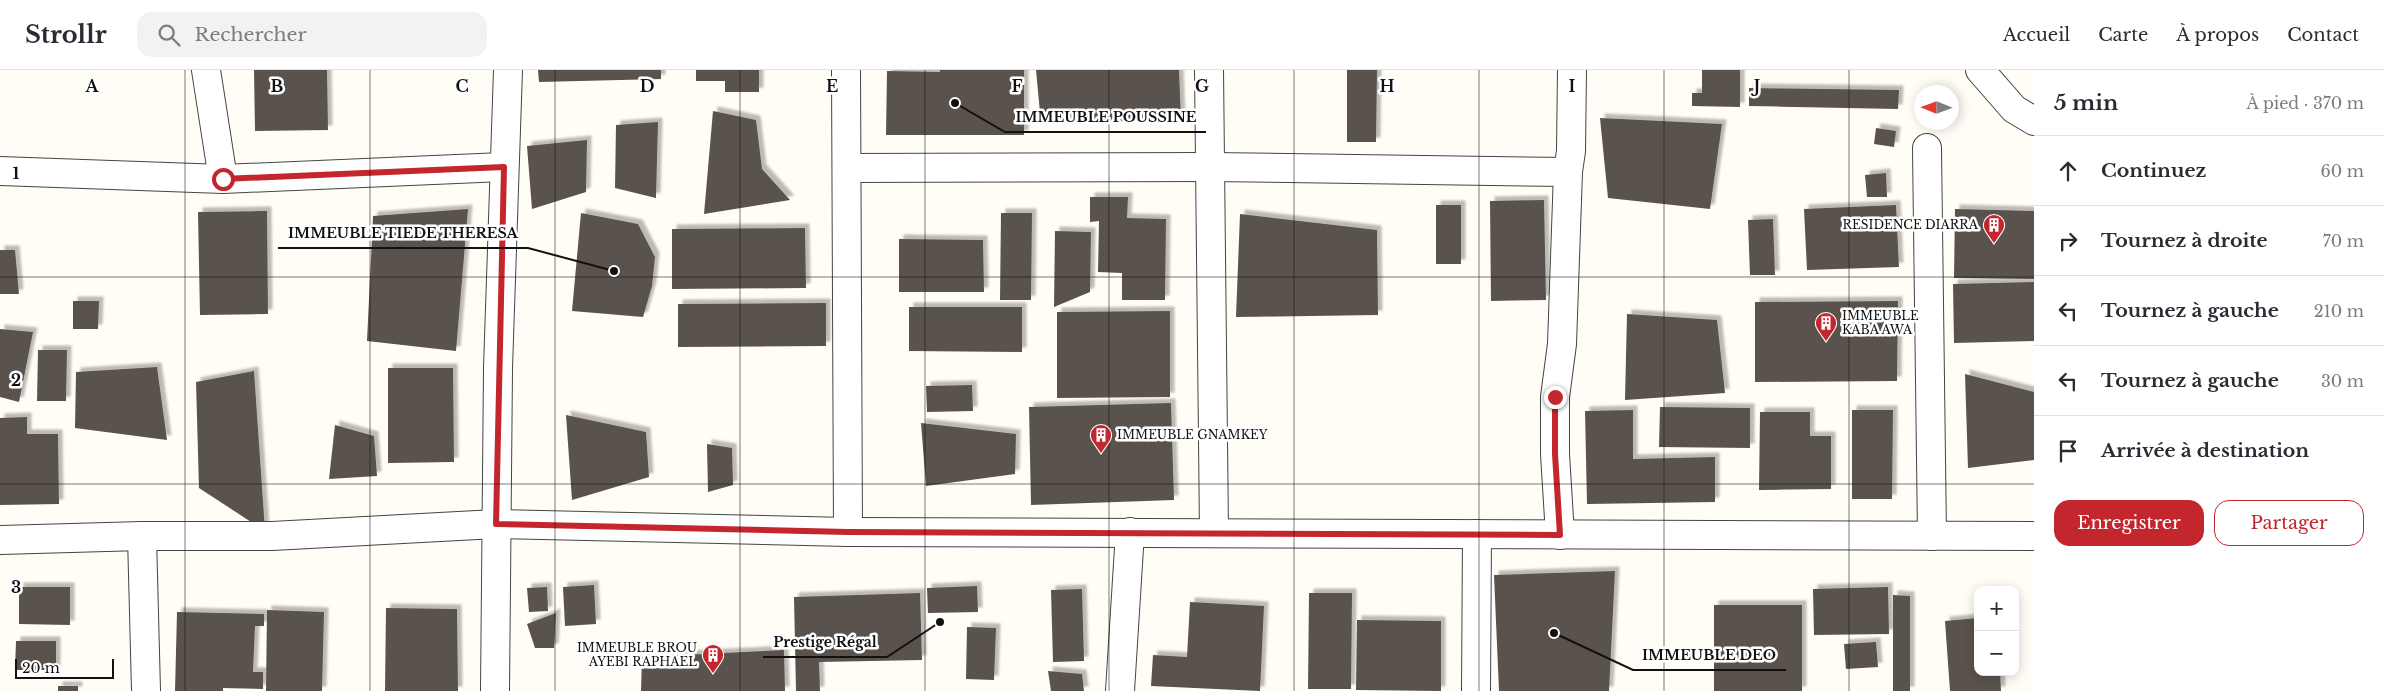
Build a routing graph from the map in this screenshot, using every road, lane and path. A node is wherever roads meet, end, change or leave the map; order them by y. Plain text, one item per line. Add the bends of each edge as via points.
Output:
1 (206, 70) edge
2 (508, 70) edge
3 (846, 70) edge
4 (1209, 70) edge
5 (1572, 70) edge
6 (1980, 70) edge
7 (2034, 121) edge
8 (1926, 148) dead end
9 (504, 167) junction
10 (1210, 167) junction
11 (846, 168) junction
12 (0, 171) edge
13 (1568, 172) junction
14 (223, 179) junction
15 (496, 524) junction
16 (848, 532) junction
17 (1130, 532) junction
18 (1214, 533) junction
19 (1477, 534) junction
20 (1560, 535) junction
21 (142, 536) junction
22 (1932, 536) junction
23 (2034, 536) edge
24 (0, 540) edge
25 (146, 691) edge
26 (495, 691) edge
27 (1120, 691) edge
28 (1476, 691) edge

1 - 14 street
2 - 9 street
3 - 11 street
4 - 10 street
5 - 13 street
6 - 7 street via 2014,109
8 - 22 street
9 - 14 street
9 - 15 street
10 - 11 street
10 - 13 street
10 - 18 street
11 - 16 street
12 - 14 street
13 - 20 street via 1562,344 1555,397
15 - 16 street
15 - 21 street via 272,536
15 - 26 street
16 - 17 street
17 - 18 street
17 - 27 street
18 - 19 street
19 - 20 street
19 - 28 street
20 - 22 street
21 - 24 street
21 - 25 street
22 - 23 street

